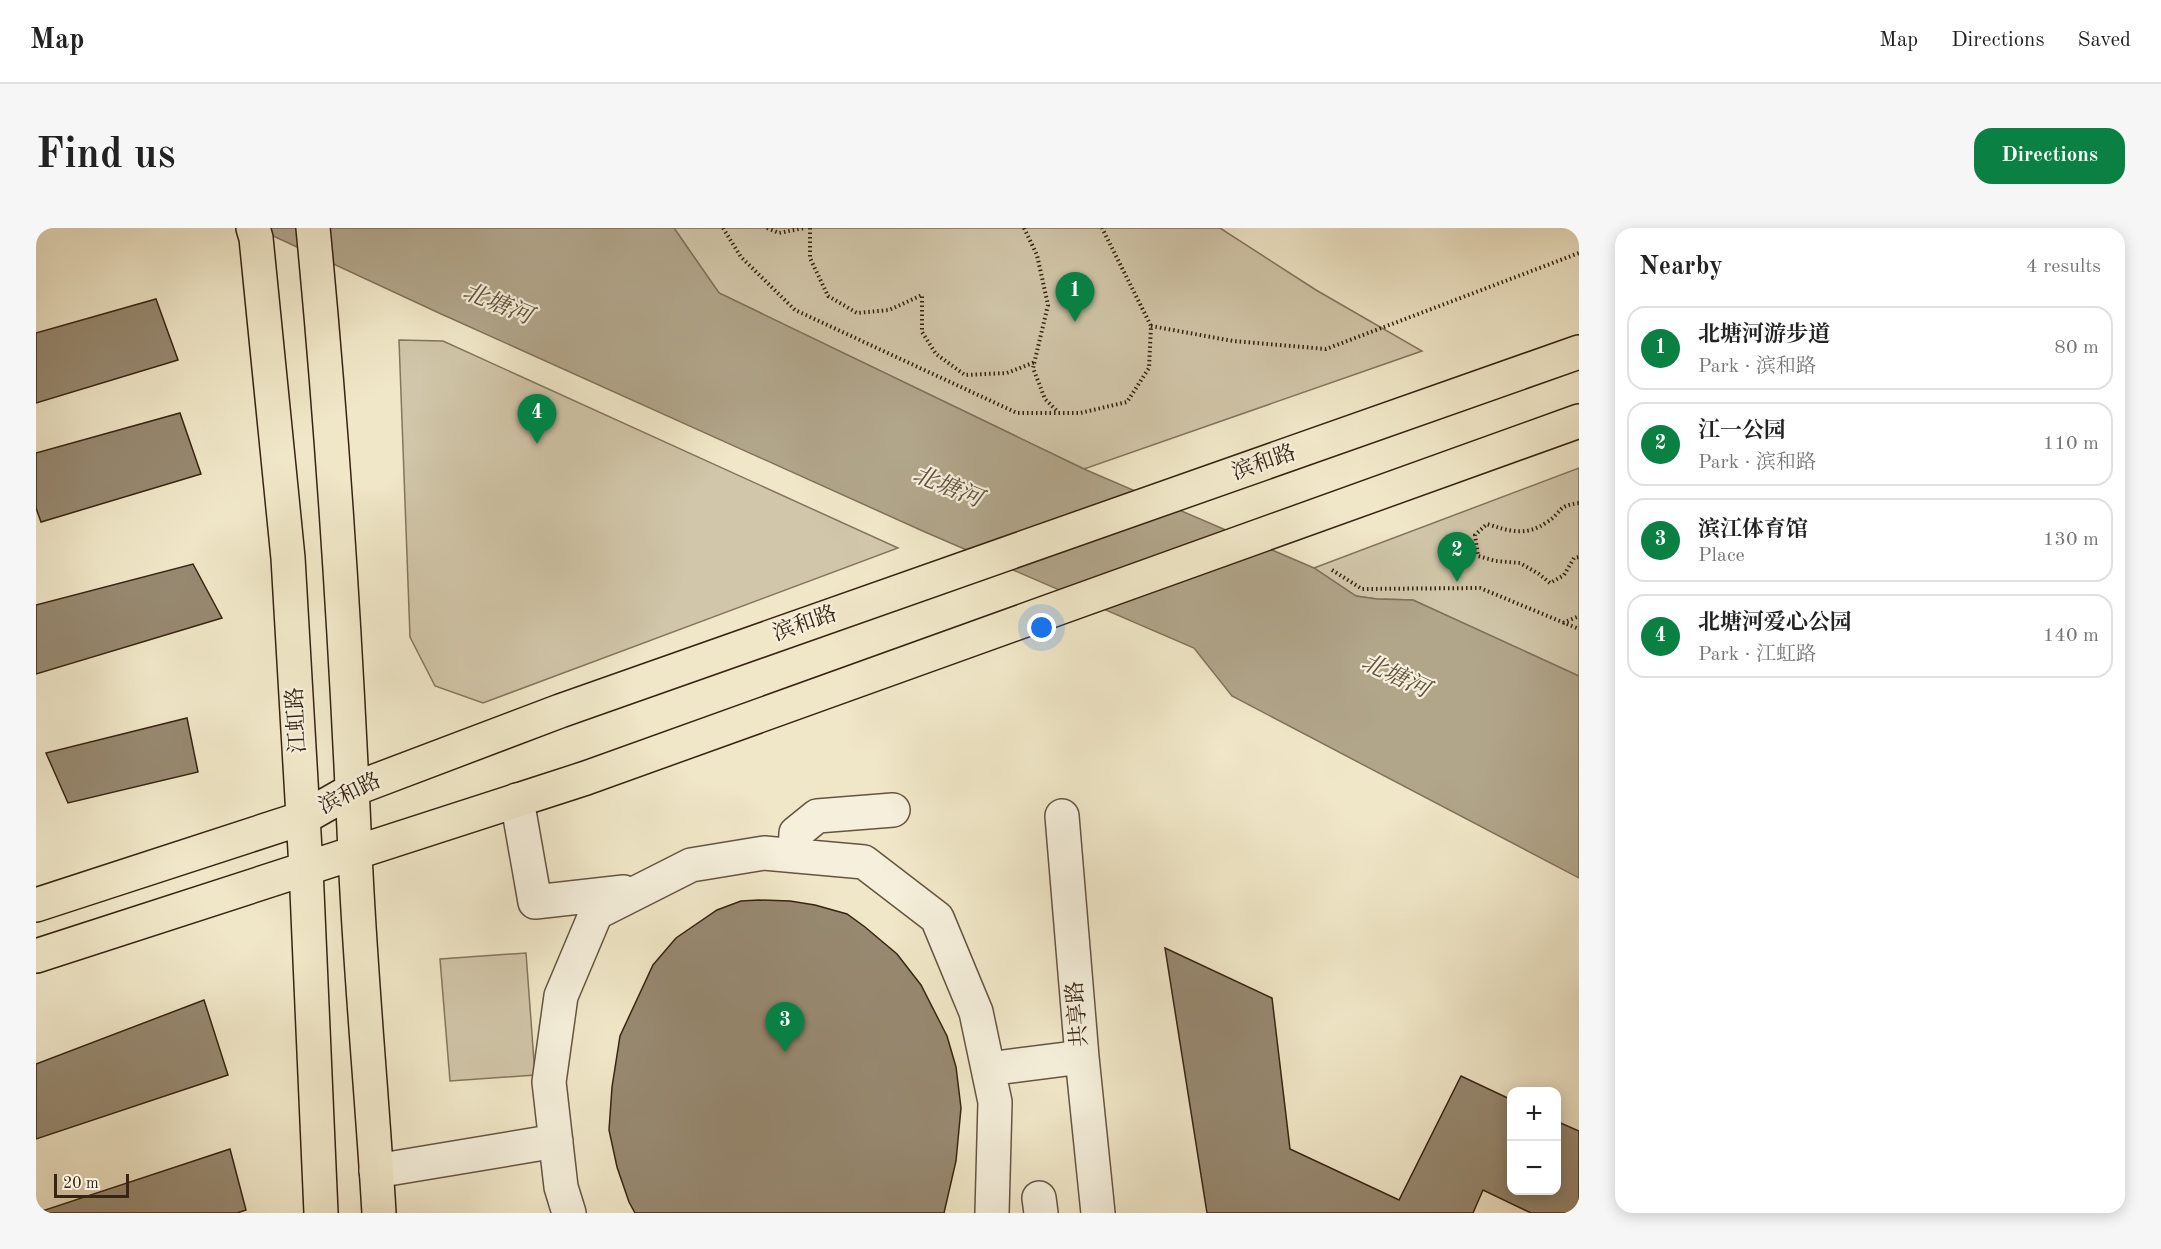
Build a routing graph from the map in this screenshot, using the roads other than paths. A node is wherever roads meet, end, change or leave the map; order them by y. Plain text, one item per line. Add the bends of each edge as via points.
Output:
1 (253, 228) edge
2 (313, 228) edge
3 (1579, 352) edge
4 (1579, 422) edge
5 (354, 789) junction
6 (517, 800) junction
7 (893, 810) dead end
8 (1062, 816) dead end
9 (303, 818) junction
10 (355, 852) junction
11 (795, 856) junction
12 (306, 868) junction
13 (642, 890) junction
14 (36, 905) edge
15 (36, 956) edge
16 (1082, 1057) junction
17 (988, 1069) junction
18 (556, 1141) junction
19 (376, 1171) junction
20 (321, 1213) edge
21 (379, 1213) edge
22 (570, 1213) edge
23 (992, 1213) edge
24 (1098, 1213) edge

1 - 9 main road, 江虹路 via 288,558
2 - 5 main road
3 - 5 main road, 滨和路 via 560,711
4 - 6 main road
5 - 9 main road, 滨和路
5 - 10 main road
6 - 10 main road
6 - 13 street via 535,902
7 - 11 street via 817,816 796,833
8 - 16 street, 共享路
9 - 12 main road, 江虹路
9 - 14 main road, 滨和路
10 - 12 main road
10 - 19 main road
11 - 13 street via 764,853 691,865
11 - 17 street via 864,862 937,918 976,1012
12 - 15 main road
12 - 20 main road, 江虹路
13 - 18 street via 596,913 561,996 549,1082
16 - 17 street
16 - 24 street, 共享路
17 - 23 street via 995,1102
18 - 19 street
18 - 22 street via 561,1187
19 - 21 main road

